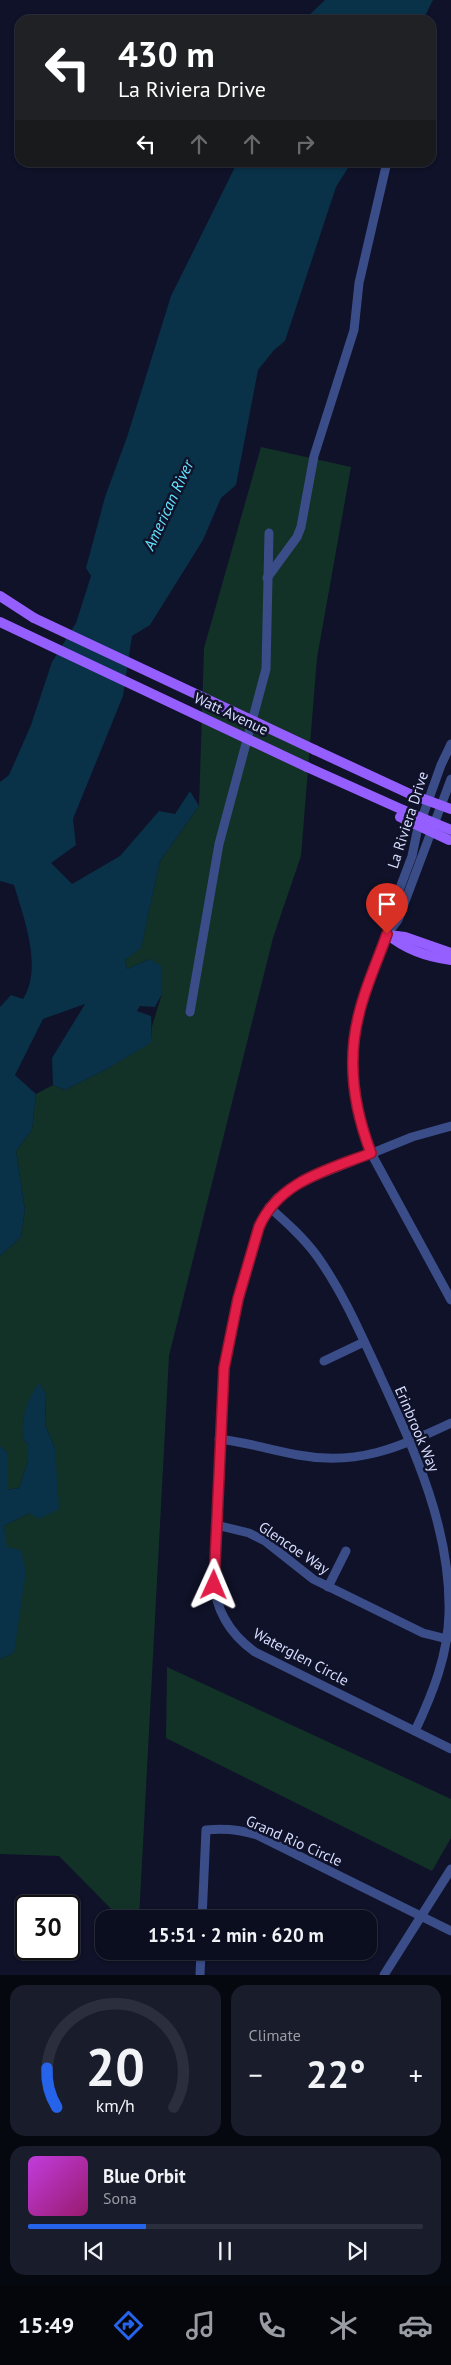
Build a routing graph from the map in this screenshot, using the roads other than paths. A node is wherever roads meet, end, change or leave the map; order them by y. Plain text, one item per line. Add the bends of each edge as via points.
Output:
1 (386, 167) edge
2 (269, 533) dead end
3 (267, 578) junction
4 (0, 596) edge
5 (0, 603) edge
6 (34, 618) junction
7 (0, 622) edge
8 (451, 744) edge
9 (451, 779) edge
10 (451, 809) edge
11 (450, 837) edge
12 (387, 934) junction
13 (451, 953) edge
14 (451, 960) edge
15 (190, 1012) dead end
16 (451, 1126) edge
17 (371, 1153) junction
18 (270, 1207) junction
19 (451, 1300) edge
20 (364, 1342) junction
21 (324, 1361) dead end
22 (451, 1423) edge
23 (219, 1439) junction
24 (411, 1442) junction
25 (216, 1525) junction
26 (346, 1551) dead end
27 (328, 1586) junction
28 (447, 1639) junction
29 (415, 1731) junction
30 (451, 1749) edge
31 (451, 1869) edge
32 (202, 1910) edge
33 (421, 1916) junction
34 (451, 1931) edge
35 (201, 1960) edge
36 (200, 1975) edge
37 (384, 1975) edge

1 - 3 street via 359,283 354,330 314,456 301,527
2 - 3 street
3 - 15 street via 266,669 220,844
4 - 6 main road
5 - 6 main road, Watt Avenue
6 - 10 main road, Watt Avenue, bridge via 410,794
7 - 11 main road, Watt Avenue, bridge
8 - 12 street, La Riviera Drive via 417,832 412,856 389,916
9 - 12 street, La Riviera Drive via 398,920
12 - 13 main road
12 - 14 main road via 401,946
12 - 17 street, La Riviera Drive via 359,1012 354,1047 357,1107
16 - 17 street, Waterglen Circle
17 - 18 street, Waterglen Circle via 296,1184
17 - 19 street, La Riviera Drive
18 - 20 street, Erinbrook Way via 317,1256
18 - 23 street, Waterglen Circle via 259,1227 230,1333 221,1394
20 - 21 street
20 - 24 street, Erinbrook Way
22 - 24 street
23 - 24 street via 262,1445 295,1455 333,1459 365,1456
23 - 25 street, Waterglen Circle
24 - 28 street, Erinbrook Way via 424,1476 446,1564 449,1589
25 - 27 street, Glencoe Way via 264,1541 304,1573
25 - 29 street, Waterglen Circle via 216,1597 223,1618 237,1637 255,1652
26 - 27 street, Glencoe Way
27 - 28 street, Glencoe Way via 423,1633
28 - 29 street, Erinbrook Way via 436,1684
29 - 30 street, Waterglen Circle
31 - 33 street
32 - 33 street, Grand Rio Circle via 206,1830 223,1828 257,1835
33 - 34 street
33 - 37 street
35 - 36 street

